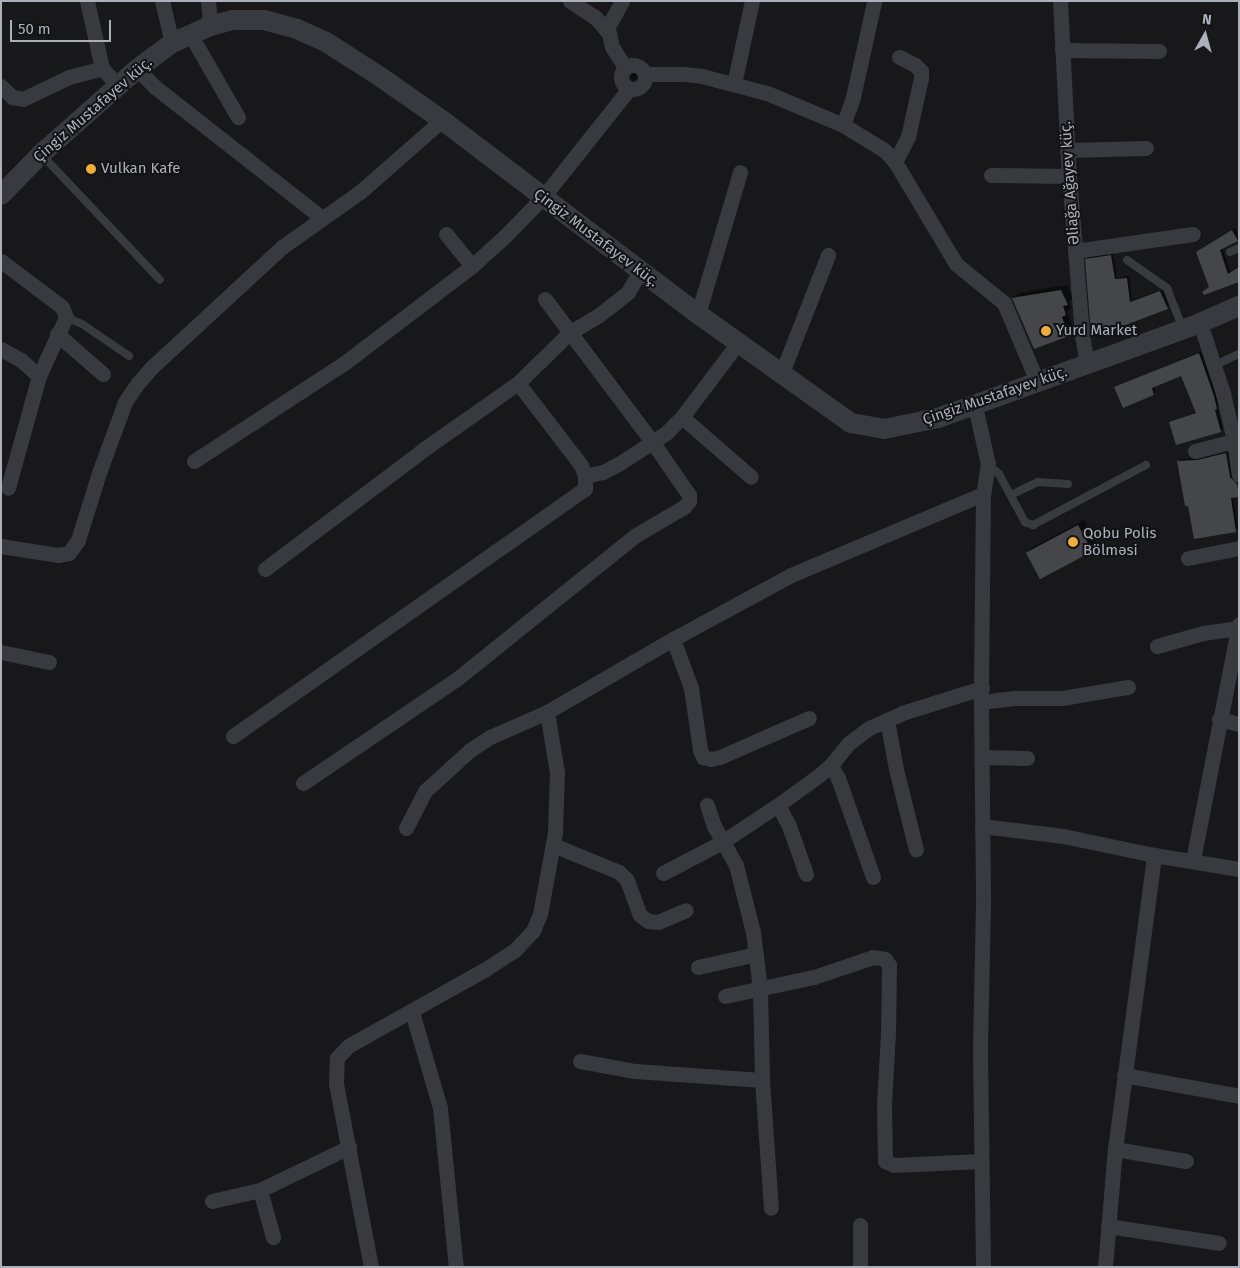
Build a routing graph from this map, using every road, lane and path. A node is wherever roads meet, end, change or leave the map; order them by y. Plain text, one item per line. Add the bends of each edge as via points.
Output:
1 (87, 1) edge
2 (162, 1) edge
3 (208, 1) edge
4 (570, 1) edge
5 (622, 1) edge
6 (752, 1) edge
7 (1060, 1) edge
8 (874, 2) edge
9 (210, 26) junction
10 (606, 30) junction
11 (181, 38) junction
12 (1062, 50) junction
13 (1159, 51) dead end
14 (899, 57) dead end
15 (625, 67) junction
16 (102, 68) junction
17 (137, 69) junction
18 (645, 74) junction
19 (734, 84) junction
20 (1, 86) edge
21 (118, 86) junction
22 (629, 89) junction
23 (238, 117) dead end
24 (442, 120) junction
25 (843, 125) junction
26 (1146, 148) dead end
27 (1067, 150) junction
28 (41, 154) junction
29 (895, 162) junction
30 (740, 172) dead end
31 (991, 175) dead end
32 (1069, 176) junction
33 (1, 195) edge
34 (543, 197) junction
35 (322, 218) junction
36 (446, 234) dead end
37 (1194, 234) dead end
38 (1239, 248) edge
39 (1075, 251) junction
40 (1230, 252) dead end
41 (828, 255) dead end
42 (1126, 260) dead end
43 (1, 261) edge
44 (472, 266) junction
45 (640, 271) junction
46 (160, 280) dead end
47 (545, 299) dead end
48 (1239, 306) edge
49 (698, 314) junction
50 (66, 317) junction
51 (1191, 326) junction
52 (569, 333) junction
53 (57, 334) junction
54 (738, 343) junction
55 (1, 349) edge
56 (1239, 354) edge
57 (129, 356) dead end
58 (1087, 363) junction
59 (1213, 366) junction
60 (103, 374) dead end
61 (780, 375) junction
62 (39, 376) junction
63 (1037, 381) junction
64 (518, 384) junction
65 (975, 406) junction
66 (682, 417) junction
67 (1234, 441) junction
68 (653, 443) junction
69 (1195, 451) dead end
70 (194, 461) dead end
71 (988, 464) junction
72 (1146, 465) dead end
73 (1239, 474) edge
74 (585, 476) junction
75 (751, 478) dead end
76 (1068, 484) dead end
77 (8, 488) dead end
78 (983, 494) junction
79 (1011, 495) junction
80 (1, 546) edge
81 (1239, 548) edge
82 (1188, 558) dead end
83 (265, 569) dead end
84 (1239, 624) edge
85 (1238, 628) edge
86 (673, 639) junction
87 (1157, 646) dead end
88 (1, 652) edge
89 (50, 662) dead end
90 (1128, 687) dead end
91 (981, 695) junction
92 (547, 712) junction
93 (809, 718) dead end
94 (1219, 719) junction
95 (887, 720) junction
96 (1239, 724) edge
97 (233, 736) dead end
98 (982, 757) junction
99 (1027, 758) dead end
100 (831, 765) junction
101 (303, 783) dead end
102 (707, 804) dead end
103 (778, 805) junction
104 (982, 826) junction
105 (406, 828) dead end
106 (722, 842) junction
107 (553, 845) junction
108 (916, 850) dead end
109 (1154, 855) junction
110 (1193, 860) junction
111 (1239, 869) edge
112 (663, 873) dead end
113 (806, 874) dead end
114 (873, 877) dead end
115 (686, 910) dead end
116 (756, 954) junction
117 (698, 967) dead end
118 (760, 989) junction
119 (725, 996) dead end
120 (412, 1012) junction
121 (580, 1060) dead end
122 (1124, 1075) junction
123 (762, 1080) junction
124 (1239, 1096) edge
125 (348, 1147) junction
126 (1115, 1149) junction
127 (981, 1161) junction
128 (1186, 1161) dead end
129 (260, 1190) junction
130 (212, 1201) dead end
131 (771, 1208) dead end
132 (860, 1225) dead end
133 (1108, 1226) junction
134 (273, 1237) dead end
135 (1219, 1243) dead end
136 (371, 1267) edge
137 (456, 1267) edge
138 (860, 1267) edge
139 (983, 1267) edge
140 (1105, 1267) edge

1 - 16 street
2 - 11 street
3 - 9 street
4 - 10 street via 595,17
5 - 10 street
6 - 19 street
7 - 12 street, Əliağa Ağayev küç.
8 - 25 street via 853,97
9 - 11 street, Çingiz Mustafayev küç.
9 - 24 street, Çingiz Mustafayev küç. via 232,20 264,20 310,34 347,54
10 - 15 street
11 - 17 street, Çingiz Mustafayev küç.
11 - 23 street
12 - 13 street
12 - 27 street, Əliağa Ağayev küç.
14 - 29 street via 915,65 921,71 921,78 908,137
15 - 18 street via 637,65
15 - 22 street via 620,79
16 - 20 street via 69,77 23,99 12,97
16 - 21 street
17 - 21 street, Çingiz Mustafayev küç.
17 - 35 street via 155,87
18 - 19 street via 684,74
18 - 22 street via 641,86
19 - 25 street via 788,100
21 - 28 street, Çingiz Mustafayev küç.
22 - 34 street
24 - 34 street, Çingiz Mustafayev küç.
24 - 35 street via 367,186
25 - 29 street via 884,150
26 - 27 street
27 - 32 street, Əliağa Ağayev küç.
28 - 33 street, Çingiz Mustafayev küç.
28 - 46 lane
29 - 63 street via 956,264 1004,303
30 - 49 street
31 - 32 street
32 - 39 street, Əliağa Ağayev küç.
34 - 44 street
34 - 45 street, Çingiz Mustafayev küç.
35 - 80 street via 282,247 138,383 125,402 114,430 74,548 69,553 58,555
36 - 44 street
37 - 39 street
38 - 40 lane
39 - 58 street, Əliağa Ağayev küç.
41 - 61 street
42 - 51 lane via 1167,288
43 - 50 street via 62,307
44 - 70 street via 343,364
45 - 49 street, Çingiz Mustafayev küç.
45 - 52 street via 628,292
47 - 52 street
48 - 51 street, Çingiz Mustafayev küç.
49 - 54 street, Çingiz Mustafayev küç.
50 - 53 street
50 - 57 lane
51 - 58 street, Çingiz Mustafayev küç.
51 - 59 street
52 - 64 street
52 - 68 street
53 - 60 street
53 - 62 street
54 - 61 street, Çingiz Mustafayev küç.
54 - 66 street
55 - 62 street via 21,360
56 - 59 lane
58 - 63 street, Çingiz Mustafayev küç.
59 - 67 street
61 - 65 street, Çingiz Mustafayev küç. via 839,416 869,427 884,429 914,424
62 - 77 street
63 - 65 street, Çingiz Mustafayev küç.
64 - 74 street
64 - 83 street via 424,449
65 - 71 street
66 - 68 street
66 - 75 street
67 - 69 street
67 - 73 street
68 - 74 street via 603,472
68 - 101 street via 689,495 689,502 684,507 636,535 458,678
71 - 78 street
71 - 79 lane via 999,474
72 - 79 lane via 1033,525 1025,522
74 - 97 street via 585,489
76 - 79 lane via 1038,482
78 - 86 street via 791,575
78 - 91 street
81 - 82 street
84 - 85 street
85 - 87 street via 1203,633
85 - 94 street
86 - 92 street
86 - 93 street via 691,688 700,750 704,757 720,757
88 - 89 street
90 - 91 street via 1062,698
91 - 95 street
91 - 98 street
92 - 105 street via 470,750 425,791
92 - 107 street via 557,772
94 - 96 street
94 - 110 street
95 - 100 street via 849,743
95 - 108 street
98 - 99 street
98 - 104 street
100 - 103 street
100 - 114 street
102 - 106 street
103 - 106 street
103 - 113 street
104 - 109 street via 1063,836
104 - 127 street
106 - 112 street
106 - 116 street via 731,853 742,879
107 - 115 street via 619,872 627,880 640,915 648,921 658,922
107 - 120 street via 540,914 533,931 515,950
109 - 110 street
109 - 122 street
110 - 111 street
116 - 117 street
116 - 118 street
118 - 119 street
118 - 123 street
118 - 127 street via 814,977 873,957 886,958 889,994 885,1161 894,1165
120 - 125 street via 348,1046 337,1058 336,1083
120 - 137 street via 440,1108
121 - 123 street via 635,1071
122 - 124 street
122 - 126 street
123 - 131 street
125 - 129 street
125 - 136 street
126 - 128 street
126 - 133 street
127 - 139 street
129 - 130 street
129 - 134 street
132 - 138 street
133 - 135 street
133 - 140 street

